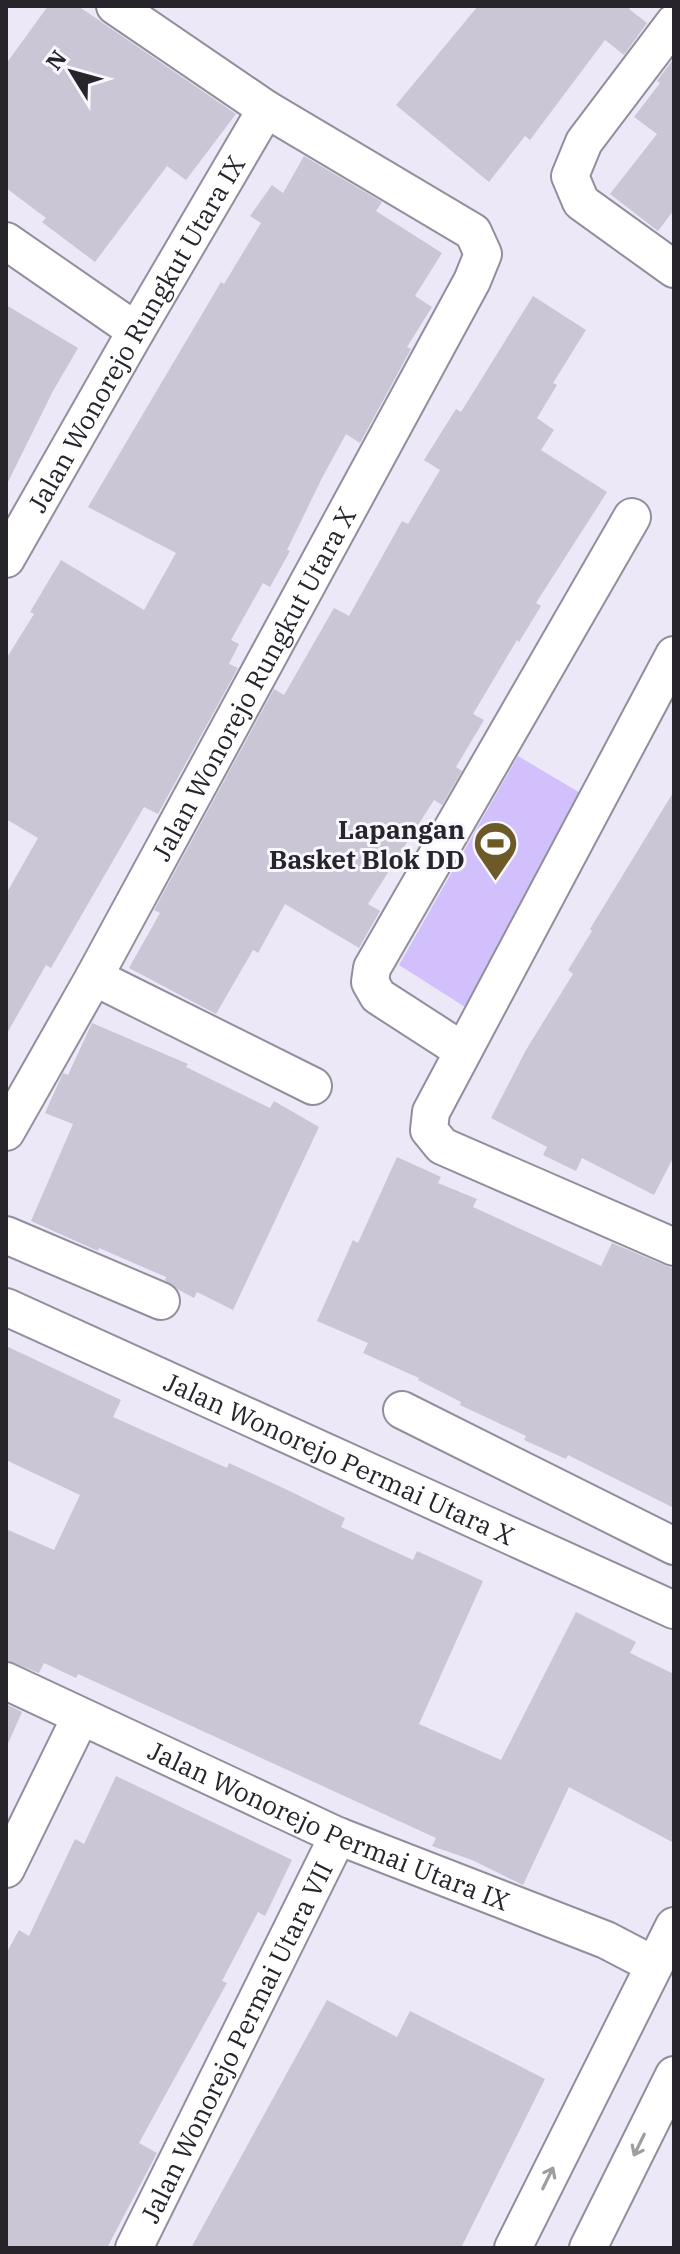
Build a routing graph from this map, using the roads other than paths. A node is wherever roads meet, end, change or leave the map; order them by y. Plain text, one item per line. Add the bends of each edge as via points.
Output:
1 (115, 6) edge
2 (674, 23) edge
3 (266, 109) junction
4 (6, 241) edge
5 (674, 269) edge
6 (136, 331) junction
7 (632, 517) dead end
8 (6, 559) edge
9 (674, 655) edge
10 (94, 977) junction
11 (463, 1051) junction
12 (313, 1086) dead end
13 (6, 1132) edge
14 (6, 1235) edge
15 (674, 1247) edge
16 (161, 1301) dead end
17 (6, 1307) edge
18 (402, 1410) dead end
19 (674, 1546) edge
20 (674, 1610) edge
21 (6, 1681) edge
22 (80, 1718) junction
23 (338, 1836) junction
24 (6, 1869) edge
25 (674, 1926) edge
26 (654, 1965) junction
27 (674, 2075) edge
28 (134, 2248) edge
29 (513, 2248) edge
30 (588, 2248) edge

1 - 3 street
2 - 5 street via 584,142 570,176 581,202
3 - 6 street, Jalan Wonorejo Rungkut Utara IX
3 - 10 street, Jalan Wonorejo Rungkut Utara X via 473,232 483,254
4 - 6 street
6 - 8 street, Jalan Wonorejo Rungkut Utara IX
7 - 11 street via 372,968 370,982 378,996
9 - 11 street
10 - 12 street
10 - 13 street, Jalan Wonorejo Rungkut Utara X
11 - 15 street via 431,1112 429,1130 442,1146
14 - 16 street
17 - 20 street, Jalan Wonorejo Permai Utara X
18 - 19 street
21 - 22 street, Jalan Wonorejo Permai Utara IX
22 - 23 street, Jalan Wonorejo Permai Utara IX
22 - 24 street
23 - 26 street, Jalan Wonorejo Permai Utara IX via 606,1940
23 - 28 street, Jalan Wonorejo Permai Utara VII
25 - 26 street
29 -> 26 street
27 -> 30 street

